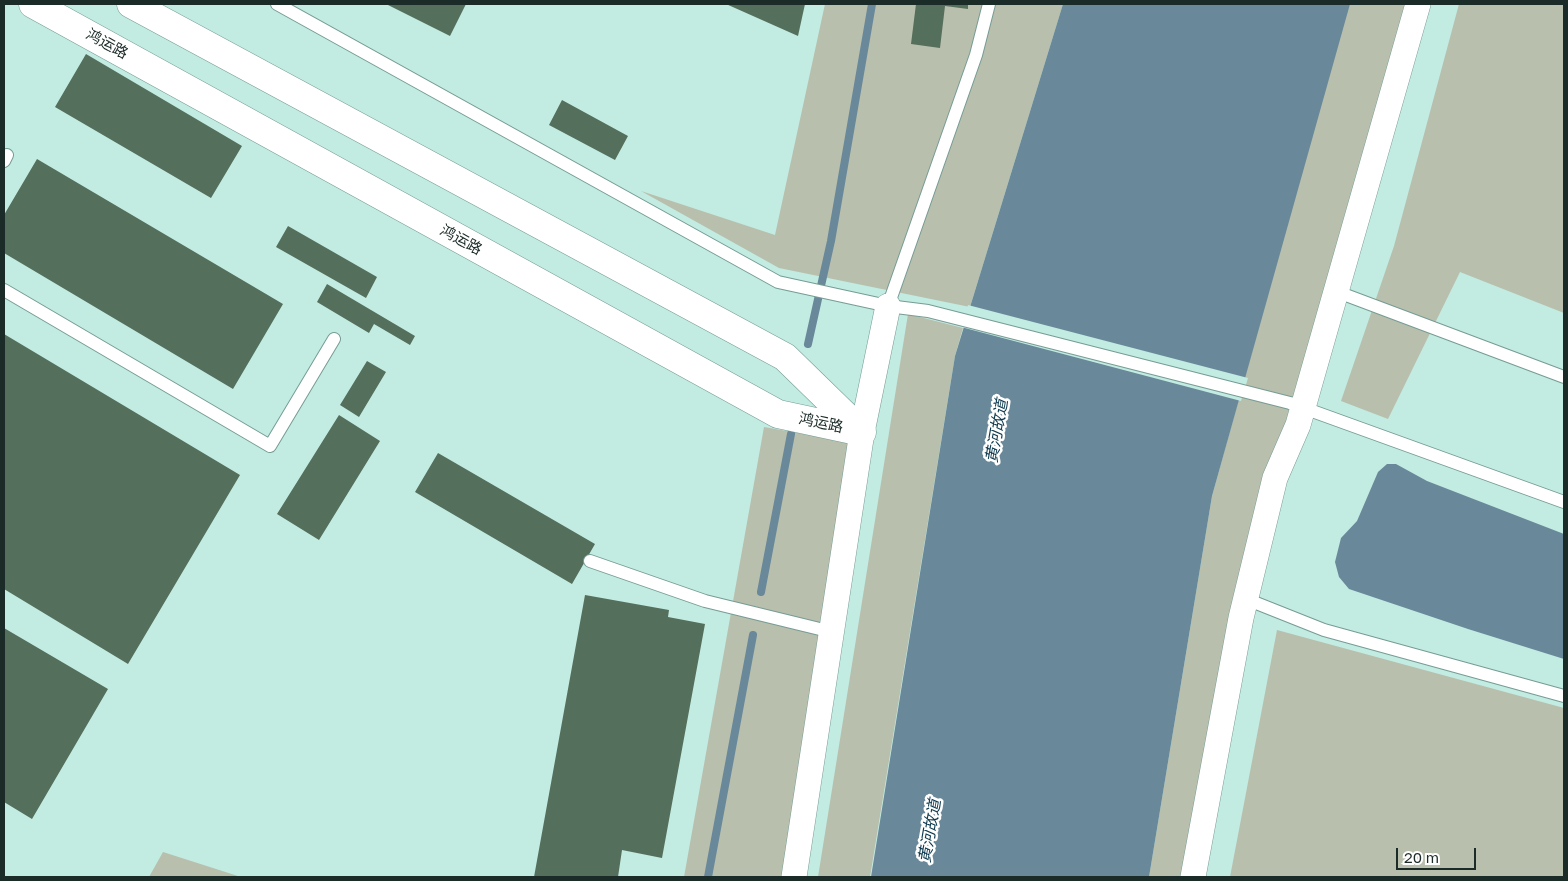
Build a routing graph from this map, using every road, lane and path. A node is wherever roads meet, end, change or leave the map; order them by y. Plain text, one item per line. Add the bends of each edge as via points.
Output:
1 (33, 4) edge
2 (131, 4) edge
3 (277, 4) edge
4 (990, 4) edge
5 (1418, 4) edge
6 (4, 290) edge
7 (1335, 291) junction
8 (888, 306) junction
9 (334, 339) dead end
10 (1564, 377) edge
11 (1296, 405) junction
12 (862, 432) junction
13 (1564, 502) edge
14 (590, 561) dead end
15 (1246, 599) junction
16 (832, 632) junction
17 (1564, 696) edge
18 (794, 877) edge
19 (1193, 877) edge

1 - 12 street, 鸿运路 via 778,414
2 - 12 street, 鸿运路 via 785,357
3 - 8 lane via 778,282
4 - 8 lane via 976,55
5 - 7 street
6 - 9 lane via 270,446
7 - 10 lane
7 - 11 street
8 - 11 lane via 928,311
8 - 12 street
11 - 13 lane
11 - 15 street via 1298,425 1275,478
12 - 16 street
14 - 16 lane via 705,601
15 - 17 lane via 1324,630
15 - 19 street
16 - 18 street

